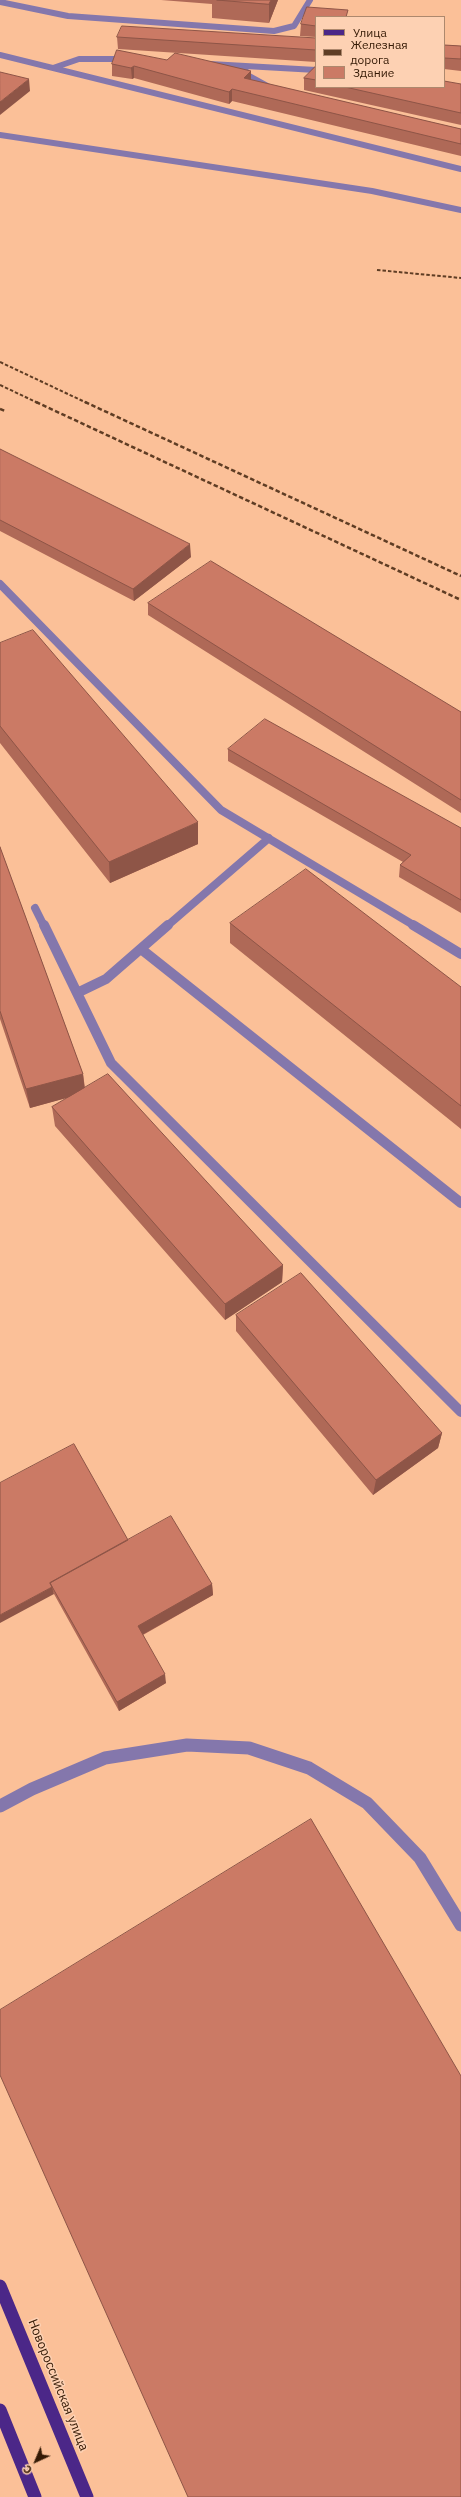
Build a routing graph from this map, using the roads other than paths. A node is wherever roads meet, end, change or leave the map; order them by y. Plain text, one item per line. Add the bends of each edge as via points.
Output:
1 (310, 0) edge
2 (0, 2) edge
3 (0, 55) edge
4 (134, 60) edge
5 (204, 64) edge
6 (242, 66) junction
7 (53, 68) junction
8 (315, 70) edge
9 (272, 88) edge
10 (0, 135) edge
11 (461, 169) edge
12 (461, 210) edge
13 (0, 584) edge
14 (269, 838) junction
15 (35, 908) dead end
16 (141, 948) junction
17 (461, 954) edge
18 (77, 993) junction
19 (461, 1204) edge
20 (461, 1412) edge
21 (0, 1806) edge
22 (461, 1924) edge
23 (0, 2286) edge
24 (0, 2410) edge
25 (35, 2497) edge
26 (87, 2497) edge

1 - 2 lane via 294,26 274,31 68,16
3 - 7 lane
4 - 7 lane via 77,58
5 - 6 lane
6 - 8 lane
6 - 9 lane via 249,76
7 - 11 lane
10 - 12 lane via 372,191
13 - 14 lane via 221,810
14 - 16 lane
14 - 17 lane
15 - 18 lane
16 - 18 lane via 106,979
16 - 19 lane
18 - 20 lane via 111,1063
21 - 22 lane via 32,1789 105,1758 187,1745 248,1748 309,1768 367,1804 420,1858
23 - 26 main road, Новороссийская улица
24 - 25 main road

